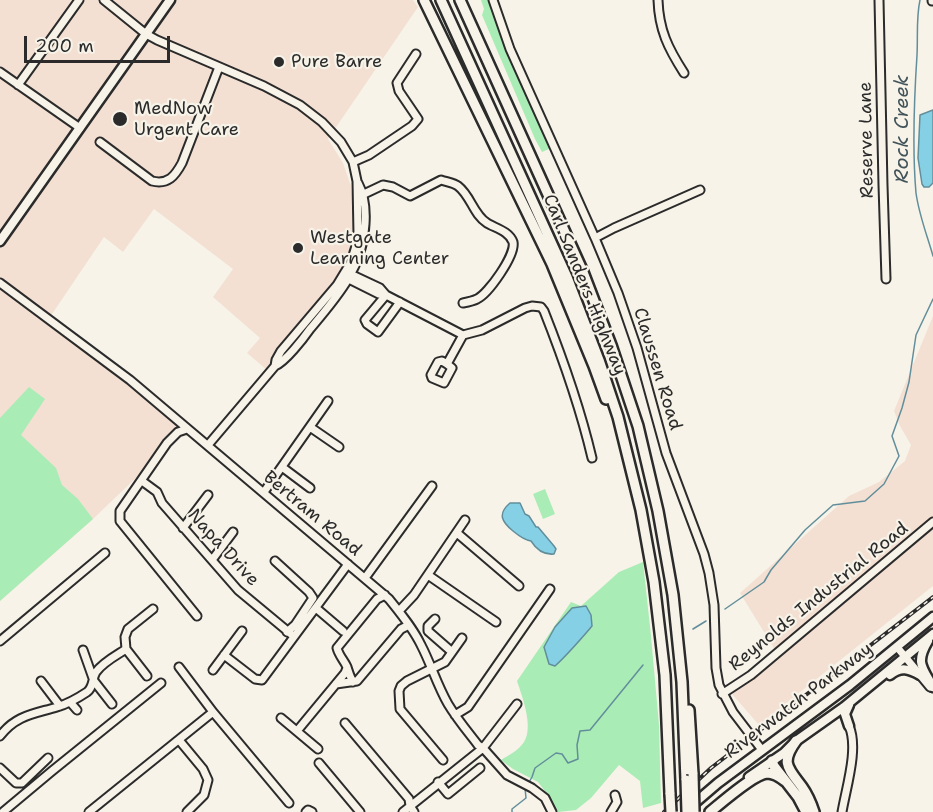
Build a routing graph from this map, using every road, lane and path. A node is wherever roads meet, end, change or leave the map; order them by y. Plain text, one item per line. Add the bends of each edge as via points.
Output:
1 (79, 0) edge
2 (104, 0) edge
3 (170, 0) edge
4 (441, 0) edge
5 (459, 0) edge
6 (465, 0) edge
7 (495, 0) edge
8 (658, 0) edge
9 (879, 0) edge
10 (424, 2) edge
11 (146, 34) junction
12 (481, 47) junction
13 (416, 54) dead end
14 (219, 67) junction
15 (0, 72) edge
16 (684, 73) dead end
17 (18, 85) junction
18 (80, 128) junction
19 (99, 142) dead end
20 (353, 162) junction
21 (357, 181) junction
22 (700, 190) dead end
23 (364, 194) junction
24 (595, 238) junction
25 (0, 241) edge
26 (347, 275) junction
27 (886, 279) dead end
28 (0, 283) edge
29 (386, 295) junction
30 (400, 302) junction
31 (463, 303) dead end
32 (463, 335) junction
33 (447, 364) dead end
34 (328, 401) dead end
35 (310, 427) junction
36 (187, 429) junction
37 (208, 446) junction
38 (339, 447) dead end
39 (592, 458) dead end
40 (282, 467) junction
41 (631, 468) junction
42 (142, 481) junction
43 (432, 486) dead end
44 (310, 488) dead end
45 (264, 492) junction
46 (208, 495) dead end
47 (465, 520) dead end
48 (933, 522) edge
49 (183, 528) junction
50 (233, 532) dead end
51 (457, 533) junction
52 (105, 553) dead end
53 (212, 560) junction
54 (275, 561) dead end
55 (348, 564) junction
56 (428, 575) junction
57 (365, 578) junction
58 (519, 586) dead end
59 (550, 589) dead end
60 (384, 595) junction
61 (316, 608) junction
62 (153, 609) dead end
63 (399, 611) junction
64 (197, 616) dead end
65 (933, 617) edge
66 (435, 619) dead end
67 (496, 622) dead end
68 (409, 625) junction
69 (242, 631) dead end
70 (344, 631) dead end
71 (933, 634) edge
72 (462, 638) dead end
73 (0, 641) edge
74 (897, 647) junction
75 (126, 649) junction
76 (83, 650) dead end
77 (452, 652) junction
78 (224, 655) junction
79 (905, 657) junction
80 (178, 667) dead end
81 (347, 668) junction
82 (213, 670) dead end
83 (431, 670) junction
84 (920, 675) junction
85 (147, 676) dead end
86 (41, 681) dead end
87 (94, 681) junction
88 (353, 682) junction
89 (161, 683) dead end
90 (336, 684) junction
91 (933, 689) edge
92 (722, 694) junction
93 (850, 701) junction
94 (70, 702) junction
95 (112, 704) dead end
96 (517, 704) dead end
97 (60, 706) junction
98 (77, 710) dead end
99 (213, 712) junction
100 (455, 715) junction
101 (281, 718) dead end
102 (345, 723) dead end
103 (849, 726) junction
104 (297, 731) junction
105 (0, 736) edge
106 (179, 740) junction
107 (318, 748) dead end
108 (483, 748) junction
109 (790, 748) junction
110 (762, 750) junction
111 (48, 758) dead end
112 (443, 760) dead end
113 (772, 761) junction
114 (319, 763) dead end
115 (0, 768) edge
116 (480, 768) dead end
117 (690, 777) junction
118 (785, 781) junction
119 (438, 783) junction
120 (806, 794) junction
121 (615, 795) dead end
122 (289, 803) dead end
123 (412, 809) edge
124 (191, 811) edge
125 (3, 812) edge
126 (89, 812) edge
127 (306, 812) edge
128 (312, 812) edge
129 (360, 812) edge
130 (403, 812) edge
131 (552, 812) edge
132 (611, 812) edge
133 (671, 812) edge
134 (686, 812) edge
135 (694, 812) edge
136 (704, 812) edge
137 (710, 812) edge
138 (806, 812) edge
139 (814, 812) edge
140 (842, 812) edge

1 - 17 street
2 - 11 street
3 - 11 main road
4 - 41 highway, Carl Sanders Highway via 580,309
5 - 12 highway, Carl Sanders Highway
6 - 12 highway
7 - 24 street, Claussen Road via 510,49
8 - 16 street via 667,44
9 - 27 street, Reserve Lane
10 - 41 highway via 552,264
11 - 14 street
11 - 18 main road
12 - 117 highway, Carl Sanders Highway via 583,272 638,426 671,584
13 - 20 street via 397,83 418,119
14 - 19 street via 182,163 171,179 152,181
14 - 20 street via 273,90 311,112 341,142
15 - 17 street
17 - 18 street
18 - 25 main road
20 - 21 street
21 - 23 street
21 - 26 street via 358,235
22 - 24 street
23 - 26 street via 365,234 358,260
23 - 31 street via 382,185 410,196 441,180 457,185 485,222 507,234 513,242 512,250 501,274 478,299
24 - 92 street, Claussen Road via 627,320 666,453 706,562 713,594 716,668
26 - 29 street
26 - 37 street via 281,351 275,366
28 - 36 street, Bertram Road via 114,367
29 - 30 street
29 - 30 street via 365,320 378,332
30 - 32 street
32 - 33 street
32 - 39 street via 482,330 525,308 541,307 574,390
34 - 35 street
35 - 38 street
35 - 40 street
36 - 37 street, Bertram Road
36 - 42 street via 167,443
37 - 45 street, Bertram Road
40 - 44 street
40 - 45 street
41 - 133 highway, Carl Sanders Highway, bridge via 658,615
42 - 49 street, Napa Drive via 157,492
42 - 64 street via 120,511 120,521
43 - 57 street
45 - 55 street, Bertram Road
46 - 49 street
47 - 51 street
48 - 92 street, Reynolds Industrial Road via 751,675
49 - 53 street, Napa Drive
50 - 53 street
51 - 56 street
51 - 58 street
52 - 73 street
53 - 54 street, Napa Drive via 238,590 289,633 313,598
55 - 57 street, Bertram Road
55 - 61 street
56 - 63 street
56 - 67 street
57 - 60 street, Bertram Road
59 - 100 street via 468,707
60 - 63 street, Bertram Road
60 - 81 street via 337,648
61 - 70 street
61 - 78 street via 262,680 255,679
62 - 75 street via 128,629
63 - 68 street, Bertram Road
65 - 74 main road, Riverwatch Parkway
66 - 77 street via 428,631
68 - 83 street, Bertram Road
68 - 88 street
69 - 78 street
71 - 79 main road, Riverwatch Parkway
71 - 91 main road via 921,659
72 - 77 street
74 - 79 street
74 - 110 main road, Riverwatch Parkway
75 - 85 street
75 - 87 street via 98,669
76 - 87 street
77 - 83 street via 445,662
78 - 82 street
79 - 84 street
79 - 93 main road, Riverwatch Parkway
80 - 99 street
81 - 88 street
81 - 90 street
83 - 100 street, Bertram Road
83 - 112 street via 401,686 399,703
84 - 91 street
84 - 93 main road via 907,668 896,670 861,698
86 - 97 street
87 - 94 street via 89,691
87 - 95 street
88 - 90 street
89 - 125 street
90 - 104 street
92 - 110 street, Claussen Road
93 - 103 main road via 845,714
93 - 109 main road, Riverwatch Parkway
94 - 97 street
94 - 98 street
96 - 108 street
97 - 105 street via 29,714 12,723
99 - 106 street
99 - 122 street
100 - 108 street, Bertram Road
101 - 104 street
102 - 123 street via 409,799
103 - 109 main road via 831,721
103 - 140 street via 853,745
104 - 107 street
106 - 124 street via 208,780 204,795
106 - 126 street
108 - 119 street
108 - 131 street, Bertram Road via 507,775 545,798
109 - 113 main road, Riverwatch Parkway
109 - 120 highway via 788,769
110 - 113 main road
110 - 134 main road, Riverwatch Parkway
111 - 115 street via 22,783 16,783
113 - 118 highway
113 - 120 highway via 778,762
113 - 136 main road, Riverwatch Parkway
114 - 129 street
116 - 119 street via 448,794
117 - 134 highway, Carl Sanders Highway, bridge
117 - 135 highway, bridge
118 - 137 highway via 772,774 759,775
118 - 138 highway
119 - 123 street
120 - 139 highway
121 - 132 street via 617,802
123 - 130 street
127 - 128 street

